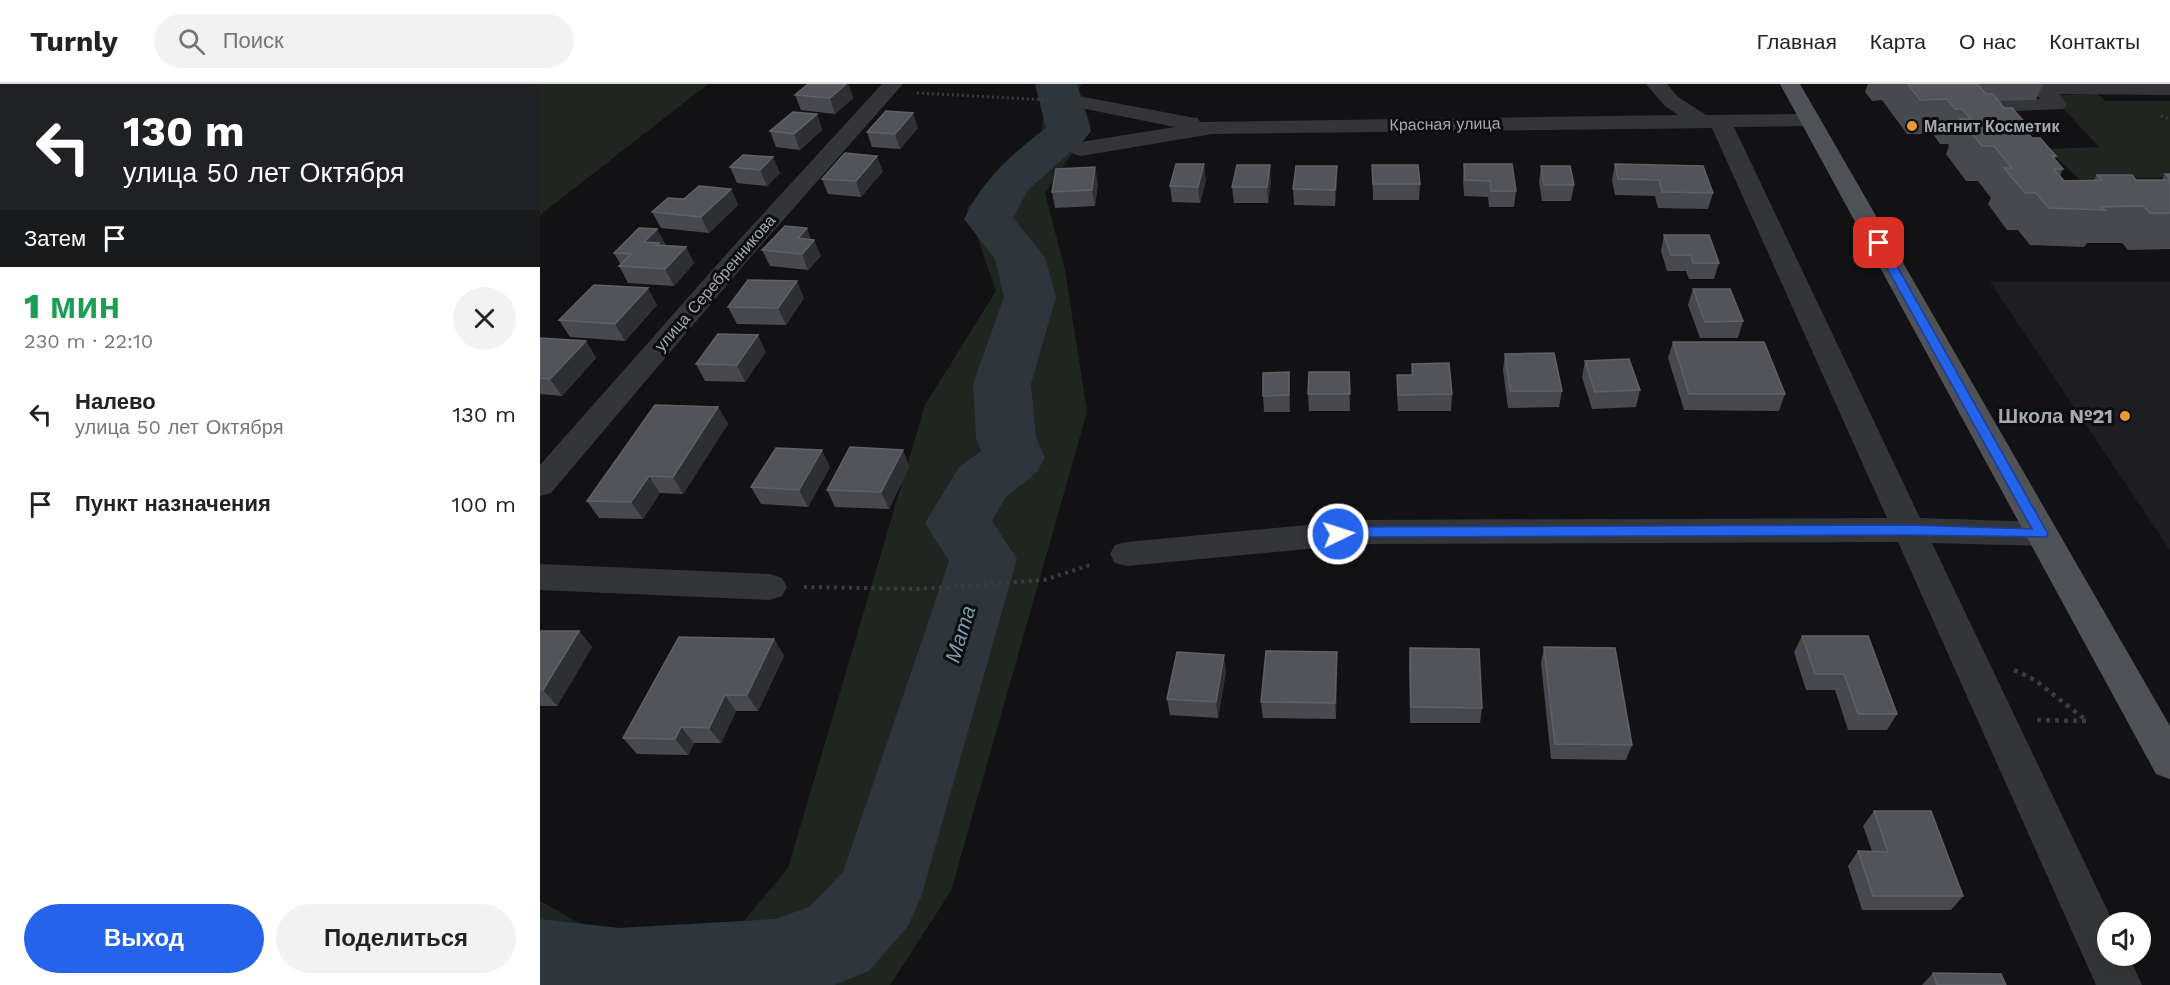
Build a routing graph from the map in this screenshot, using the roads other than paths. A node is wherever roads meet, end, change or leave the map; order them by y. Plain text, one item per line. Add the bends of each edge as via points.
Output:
1 (1656, 84) edge
2 (1790, 84) edge
3 (2041, 86) edge
4 (904, 88) edge
5 (2170, 89) edge
6 (1078, 102) dead end
7 (1810, 120) junction
8 (1710, 121) junction
9 (1212, 127) junction
10 (1081, 149) dead end
11 (2033, 150) edge
12 (540, 485) edge
13 (1908, 530) junction
14 (2041, 534) junction
15 (1127, 554) road end
16 (540, 577) edge
17 (770, 587) road end
18 (2170, 762) edge
19 (2119, 985) edge

1 - 8 street via 1671,101
2 - 7 main road
3 - 5 street
3 - 11 street via 2056,105 1996,105
4 - 12 street, улица Серебренникова via 739,255
6 - 9 street
7 - 8 street, Красная улица
7 - 14 main road
8 - 9 street, Красная улица
8 - 13 street
9 - 10 street, Красная улица
13 - 14 street
13 - 15 street via 1361,532
13 - 19 street
14 - 18 main road
16 - 17 street

